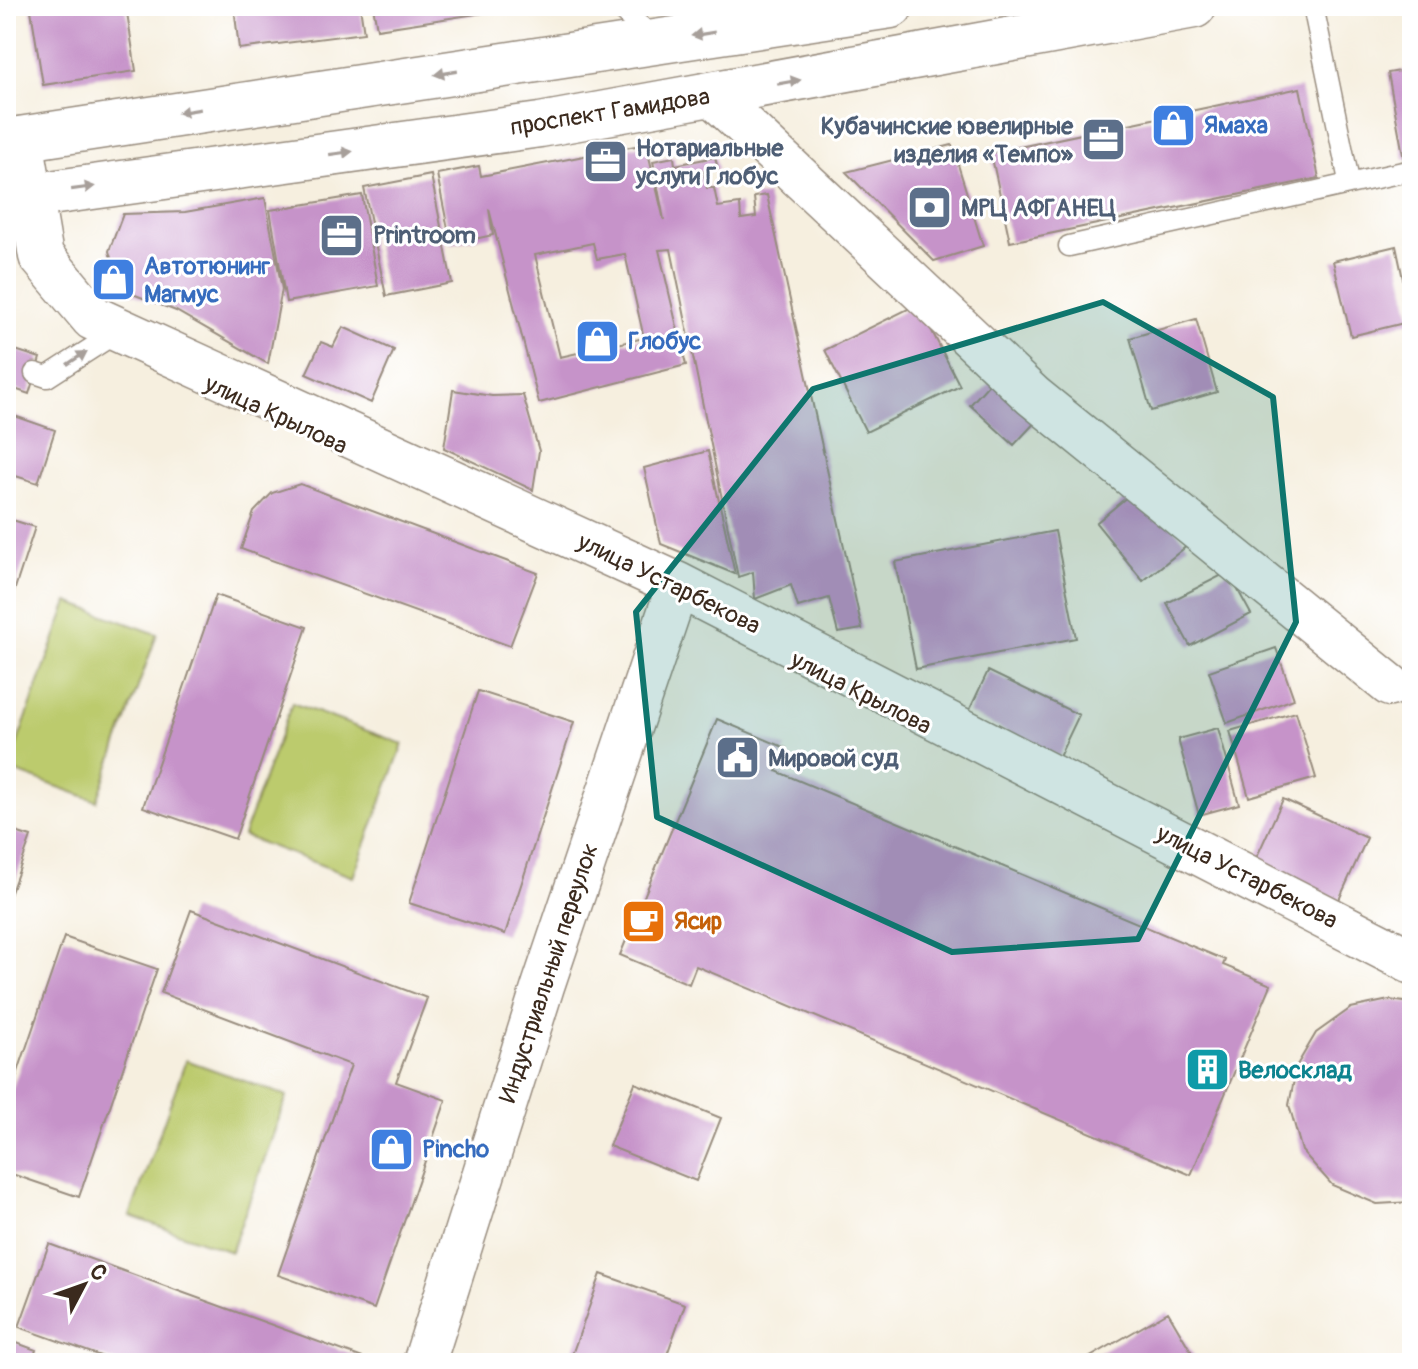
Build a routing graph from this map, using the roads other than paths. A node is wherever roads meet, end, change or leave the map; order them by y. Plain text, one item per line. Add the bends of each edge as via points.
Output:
1 (616, 6) edge
2 (891, 6) edge
3 (1194, 6) edge
4 (1313, 6) edge
5 (1071, 18) edge
6 (658, 41) junction
7 (712, 95) junction
8 (12, 140) edge
9 (1412, 170) edge
10 (1349, 181) junction
11 (19, 197) edge
12 (1069, 246) dead end
13 (113, 335) junction
14 (35, 373) dead end
15 (676, 590) junction
16 (1390, 685) dead end
17 (1412, 962) edge
18 (1412, 979) edge
19 (424, 1363) edge

1 - 6 lane
2 -> 6 main road
3 - 5 main road, проспект Гамидова
4 - 10 lane
7 -> 5 main road, проспект Гамидова
6 -> 8 main road
11 -> 7 main road, проспект Гамидова via 540,125
7 - 16 street via 1033,396
8 - 11 main road
9 - 10 lane
10 - 12 lane
11 - 13 main road, улица Крылова via 35,258 89,322
14 -> 13 lane via 47,377
13 - 15 main road, улица Крылова
15 - 17 main road, улица Устарбекова
15 - 18 main road, улица Крылова
15 - 19 street, Индустриальный переулок

